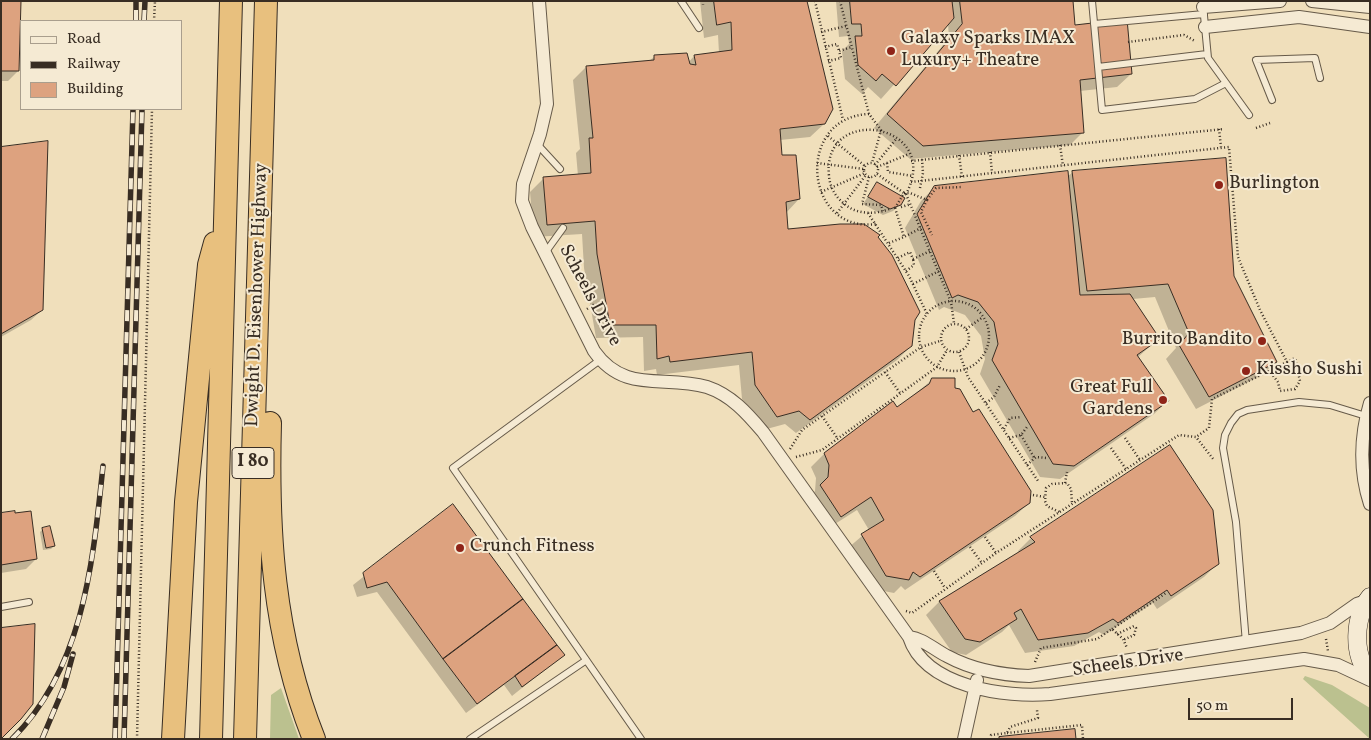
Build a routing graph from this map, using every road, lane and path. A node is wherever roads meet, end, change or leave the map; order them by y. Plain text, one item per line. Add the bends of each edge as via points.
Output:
1 (155, 1) edge
2 (232, 1) edge
3 (266, 1) edge
4 (539, 1) edge
5 (681, 1) edge
6 (814, 1) edge
7 (840, 1) edge
8 (1092, 1) edge
9 (1280, 1) edge
10 (1312, 1) edge
11 (1370, 7) edge
12 (1203, 8) edge
13 (154, 20) edge
14 (1094, 24) junction
15 (846, 26) junction
16 (1370, 27) edge
17 (698, 28) dead end
18 (1205, 28) junction
19 (821, 32) junction
20 (1195, 41) dead end
21 (1128, 42) dead end
22 (825, 47) junction
23 (852, 48) junction
24 (839, 51) junction
25 (1207, 54) junction
26 (828, 61) junction
27 (1098, 67) junction
28 (1320, 78) dead end
29 (1226, 83) junction
30 (1272, 100) dead end
31 (152, 110) edge
32 (869, 114) junction
33 (1249, 115) dead end
34 (843, 120) junction
35 (1270, 123) dead end
36 (1256, 128) dead end
37 (1219, 129) junction
38 (1224, 129) dead end
39 (881, 130) junction
40 (828, 136) junction
41 (897, 138) junction
42 (536, 144) junction
43 (838, 144) junction
44 (1060, 145) junction
45 (1221, 148) junction
46 (990, 152) junction
47 (909, 154) junction
48 (959, 155) junction
49 (911, 160) junction
50 (922, 160) junction
51 (817, 163) junction
52 (887, 163) junction
53 (829, 165) junction
54 (875, 165) junction
55 (1064, 166) junction
56 (560, 169) dead end
57 (866, 172) junction
58 (877, 174) junction
59 (992, 174) junction
60 (912, 176) junction
61 (962, 177) junction
62 (922, 181) junction
63 (911, 182) junction
64 (261, 186) junction
65 (832, 187) junction
66 (963, 187) dead end
67 (920, 188) dead end
68 (227, 190) junction
69 (821, 192) junction
70 (905, 194) junction
71 (927, 200) junction
72 (844, 204) junction
73 (911, 204) junction
74 (900, 207) dead end
75 (889, 209) dead end
76 (883, 211) junction
77 (837, 213) junction
78 (868, 213) junction
79 (876, 224) junction
80 (563, 228) dead end
81 (921, 228) junction
82 (932, 235) dead end
83 (904, 237) junction
84 (889, 243) junction
85 (930, 251) junction
86 (545, 253) junction
87 (898, 258) junction
88 (913, 259) junction
89 (906, 271) junction
90 (938, 271) junction
91 (913, 284) junction
92 (951, 302) junction
93 (602, 304) dead end
94 (583, 311) dead end
95 (927, 314) junction
96 (982, 316) junction
97 (954, 323) junction
98 (966, 329) junction
99 (940, 341) junction
100 (921, 346) junction
101 (947, 350) junction
102 (959, 352) junction
103 (600, 360) junction
104 (1286, 362) junction
105 (937, 367) junction
106 (965, 370) junction
107 (1269, 370) junction
108 (885, 372) junction
109 (1000, 385) dead end
110 (901, 393) junction
111 (1370, 403) edge
112 (986, 404) junction
113 (822, 416) junction
114 (1366, 416) junction
115 (1021, 417) dead end
116 (1027, 427) dead end
117 (1003, 430) junction
118 (1021, 435) junction
119 (1196, 437) junction
120 (838, 438) junction
121 (1009, 438) junction
122 (1126, 438) dead end
123 (1111, 448) dead end
124 (789, 450) dead end
125 (794, 457) dead end
126 (1035, 458) junction
127 (1047, 458) dead end
128 (1140, 460) junction
129 (1214, 460) dead end
130 (1028, 465) junction
131 (1126, 469) junction
132 (1067, 472) dead end
133 (1038, 481) dead end
134 (1065, 483) junction
135 (1033, 495) dead end
136 (1045, 497) junction
137 (1072, 503) junction
138 (1370, 504) edge
139 (1059, 512) junction
140 (985, 537) dead end
141 (970, 547) dead end
142 (996, 553) junction
143 (982, 563) junction
144 (934, 571) dead end
145 (945, 589) junction
146 (1166, 593) dead end
147 (1368, 599) edge
148 (29, 602) dead end
149 (1, 607) edge
150 (901, 610) dead end
151 (1112, 629) junction
152 (1325, 632) dead end
153 (1117, 634) junction
154 (909, 636) junction
155 (1123, 640) junction
156 (1246, 643) junction
157 (1127, 648) dead end
158 (1328, 652) dead end
159 (585, 661) junction
160 (1035, 663) dead end
161 (979, 670) junction
162 (1370, 675) edge
163 (1370, 680) edge
164 (975, 689) junction
165 (1038, 710) dead end
166 (1007, 733) junction
167 (137, 739) edge
168 (173, 739) edge
169 (211, 739) edge
170 (245, 739) edge
171 (314, 739) edge
172 (470, 739) edge
173 (641, 739) edge
174 (964, 739) edge
175 (991, 739) edge
176 (1083, 739) edge

1 - 13 path
2 - 68 highway, Dwight D. Eisenhower Highway / I 80
3 - 64 highway, Dwight D. Eisenhower Highway / I 80
4 - 42 street, Scheels Drive via 547,104
5 - 17 lane
6 - 19 path
7 - 15 path
8 - 14 lane
9 - 12 street
10 - 11 street
12 - 14 lane
12 - 18 lane
14 - 27 lane
15 - 19 path
15 - 23 path
16 - 18 street via 1299,17
18 - 25 lane
19 - 22 path
20 - 21 path via 1184,35
22 - 24 path via 837,44
22 - 26 path
23 - 24 path
23 - 32 path
24 - 26 path via 841,58
25 - 27 lane
25 - 29 lane
26 - 34 path
27 - 29 lane via 1102,110 1195,99
28 - 30 lane via 1315,58 1256,60
29 - 33 lane
31 - 167 path
32 - 34 path
32 - 39 path
34 - 40 path
35 - 36 path
37 - 38 path
37 - 44 path
37 - 45 path
39 - 41 path
39 - 43 path via 859,130
39 - 54 path
40 - 43 path
40 - 51 path
41 - 47 path
41 - 54 path
42 - 56 lane
42 - 86 street, Scheels Drive via 523,184 522,201
43 - 53 path
43 - 57 path
44 - 46 path
44 - 55 path
45 - 55 path
45 - 104 path via 1229,147 1238,257
46 - 48 path
46 - 59 path
47 - 49 path
47 - 52 path
48 - 50 path
48 - 61 path
49 - 50 path
49 - 60 path
50 - 62 path
51 - 53 path
51 - 69 path
52 - 54 path
52 - 60 path via 888,172
53 - 57 path
53 - 65 path
54 - 57 path
54 - 58 path
55 - 59 path
57 - 58 path
57 - 65 path
57 - 72 path
57 - 76 path via 862,204 881,205
58 - 70 path, bridge
59 - 61 path
60 - 63 path
61 - 62 path
62 - 63 path
62 - 67 path
63 - 70 path
64 - 170 highway, Dwight D. Eisenhower Highway / I 80
64 - 171 highway via 274,287 269,451 272,565 285,649
65 - 69 path
65 - 72 path
66 - 71 path, bridge via 936,188
68 - 168 highway via 210,265 186,502
68 - 169 highway, Dwight D. Eisenhower Highway / I 80
69 - 77 path
70 - 71 path, bridge
70 - 73 path
70 - 83 path, bridge via 895,208
71 - 82 path via 921,212
72 - 77 path
72 - 78 path
73 - 74 path
73 - 81 path
75 - 76 path
76 - 78 path
77 - 79 path via 854,222
78 - 79 path
79 - 84 path
80 - 86 lane
81 - 83 path
81 - 85 path
83 - 84 path
84 - 87 path
85 - 88 path
85 - 90 path
86 - 103 street, Scheels Drive
87 - 88 path via 910,252
87 - 89 path
88 - 89 path via 914,265
89 - 91 path
90 - 91 path
90 - 92 path
91 - 95 path
92 - 95 path via 937,306
92 - 96 path via 969,305
92 - 97 path
93 - 94 path
95 - 100 path via 919,332
96 - 98 path
96 - 106 path via 988,330 987,348 977,363
97 - 98 path
97 - 99 path via 945,327
98 - 102 path via 968,342
99 - 100 path
99 - 101 path
100 - 105 path
100 - 108 path
101 - 102 path
101 - 105 path
102 - 106 path
103 - 154 street, Scheels Drive via 624,376 698,384 737,403 763,432
103 - 159 lane via 453,468
104 - 107 path
104 - 107 path via 1294,358 1300,381 1295,389 1280,391
105 - 106 path via 954,372
105 - 110 path
106 - 112 path
107 - 119 path via 1212,399 1209,428
108 - 110 path
108 - 113 path
109 - 112 path
110 - 120 path
111 - 114 street
112 - 117 path
113 - 120 path
113 - 124 path via 802,430
114 - 138 street via 1361,436 1362,463
114 - 156 lane via 1330,405 1299,402 1248,410 1238,414 1231,423 1224,448 1236,522
115 - 117 path via 1010,418
116 - 118 path
117 - 121 path
118 - 121 path
118 - 126 path
119 - 128 path via 1179,434
119 - 129 path
120 - 125 path via 818,452
121 - 130 path
122 - 128 path
123 - 131 path
126 - 127 path
126 - 130 path
128 - 131 path
130 - 133 path
131 - 137 path
132 - 134 path
134 - 136 path via 1046,488
134 - 137 path via 1071,489
135 - 136 path
136 - 139 path via 1047,506
137 - 139 path
139 - 142 path
140 - 142 path
141 - 143 path
142 - 143 path
143 - 145 path
144 - 145 path
145 - 150 path via 912,613
146 - 151 path
147 - 156 street, Scheels Drive via 1315,630
147 - 162 street via 1361,613 1357,638 1361,658
148 - 149 lane
151 - 153 path
151 - 160 path via 1097,639 1041,648
152 - 158 path
153 - 155 path
153 - 155 path via 1134,626 1136,628 1134,635
154 - 161 street, Scheels Drive via 920,638 945,655
154 - 164 street, Scheels Drive via 913,648 929,664
155 - 157 path
156 - 161 street, Scheels Drive via 1029,676
159 - 172 lane
159 - 173 lane
161 - 164 street
163 - 164 street, Scheels Drive via 1338,665 1304,659 1043,695 1020,696
164 - 174 street
165 - 166 path via 1038,718 1010,727
166 - 175 path via 991,735
166 - 176 path via 1082,725

